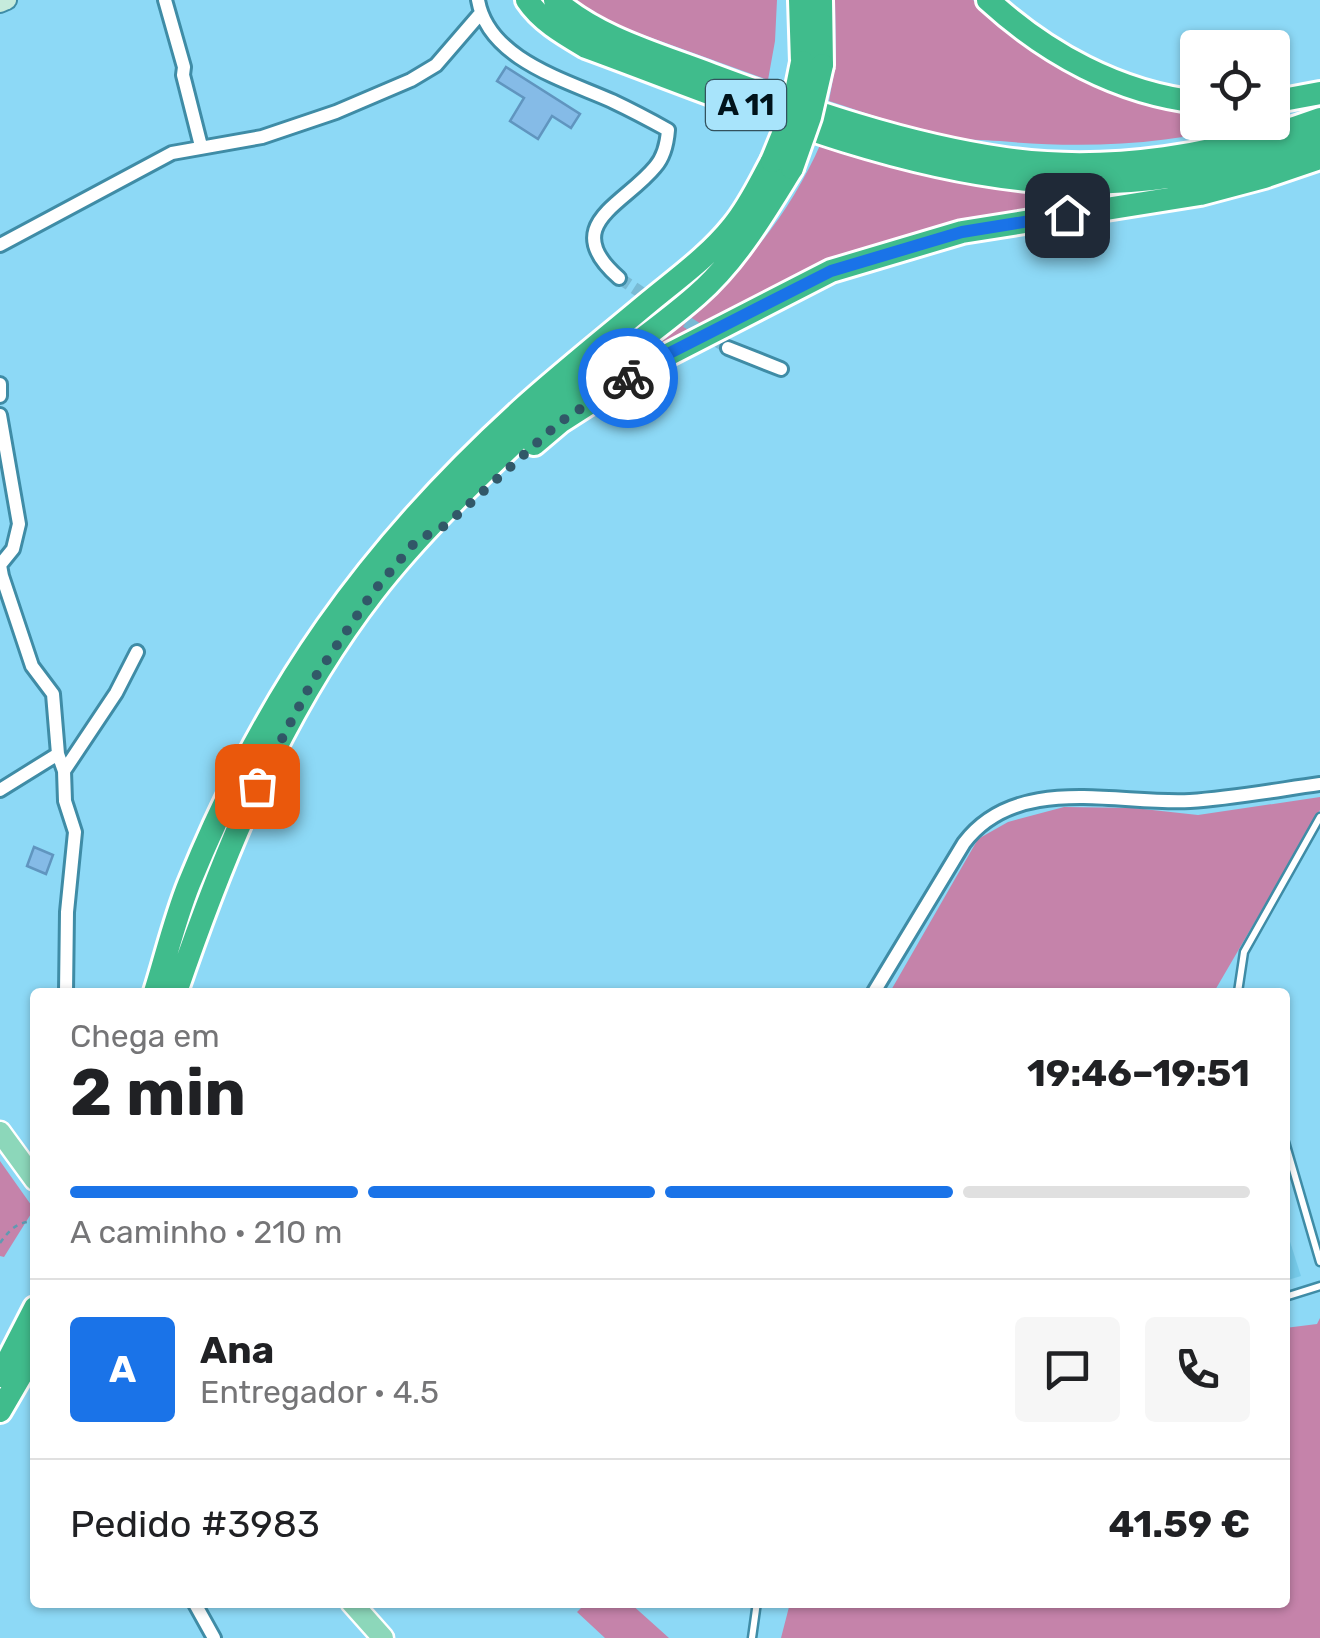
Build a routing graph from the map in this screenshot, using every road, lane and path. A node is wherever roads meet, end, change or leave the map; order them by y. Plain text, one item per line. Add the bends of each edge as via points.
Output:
1 (7, 0) edge
2 (165, 0) edge
3 (527, 0) edge
4 (555, 0) edge
5 (800, 0) edge
6 (821, 0) edge
7 (988, 0) edge
8 (0, 4) edge
9 (479, 7) edge
10 (812, 64) junction
11 (1320, 92) edge
12 (1180, 98) edge
13 (1290, 98) edge
14 (1316, 128) edge
15 (201, 146) junction
16 (1320, 158) edge
17 (782, 164) junction
18 (0, 245) edge
19 (618, 278) tunnel mouth
20 (728, 348) tunnel mouth
21 (781, 369) dead end
22 (0, 384) edge
23 (0, 396) edge
24 (0, 415) edge
25 (416, 541) junction
26 (0, 565) edge
27 (136, 652) dead end
28 (58, 754) junction
29 (64, 771) junction
30 (1320, 784) edge
31 (0, 790) edge
32 (1320, 816) edge
33 (66, 988) edge
34 (156, 988) edge
35 (177, 988) edge
36 (876, 988) edge
37 (1239, 988) edge
38 (0, 1132) edge
39 (0, 1151) edge
40 (1290, 1159) edge
41 (30, 1173) edge
42 (30, 1173) edge
43 (30, 1221) edge
44 (0, 1243) edge
45 (1320, 1262) edge
46 (1320, 1286) edge
47 (1290, 1295) edge
48 (30, 1318) edge
49 (30, 1360) edge
50 (0, 1376) edge
51 (0, 1411) edge
52 (197, 1608) edge
53 (357, 1608) edge
54 (755, 1608) edge
55 (214, 1638) edge
56 (383, 1638) edge
57 (752, 1638) edge

1 - 8 street
2 - 15 street
3 - 14 highway, A 11 via 586,47 860,144 982,174 1157,178 1218,170
4 - 14 highway via 574,17 758,92 888,133 1004,159 1116,163
5 - 10 highway
6 - 10 highway
7 - 12 highway via 1036,39 1093,72
9 - 15 street via 436,64 411,80 262,137
9 - 19 street via 496,37 519,57 668,130 656,167 602,215 595,230 604,266
10 - 17 highway, bridge via 810,116
11 - 13 highway
15 - 18 street via 172,154
16 - 25 highway via 1163,201 962,232 831,271 652,362 560,422 446,525
17 - 25 highway via 748,238 699,294 547,412
17 - 34 highway via 706,256 522,410 423,505 329,619 242,763 188,887
20 - 21 street
22 - 23 street
24 - 26 street via 19,524 13,549
25 - 35 highway via 343,635 289,724 209,895
26 - 28 street via 32,666 53,694
27 - 29 street
28 - 29 street
28 - 31 street
29 - 33 street via 75,832
30 - 36 street via 1188,801 1063,796 1000,814 964,843
32 - 37 lane via 1244,952
38 - 41 main road
39 - 42 street
40 - 45 lane
43 - 44 path via 11,1228
46 - 47 lane
48 - 50 highway
49 - 51 highway
52 - 55 street
53 - 56 main road
54 - 57 lane

